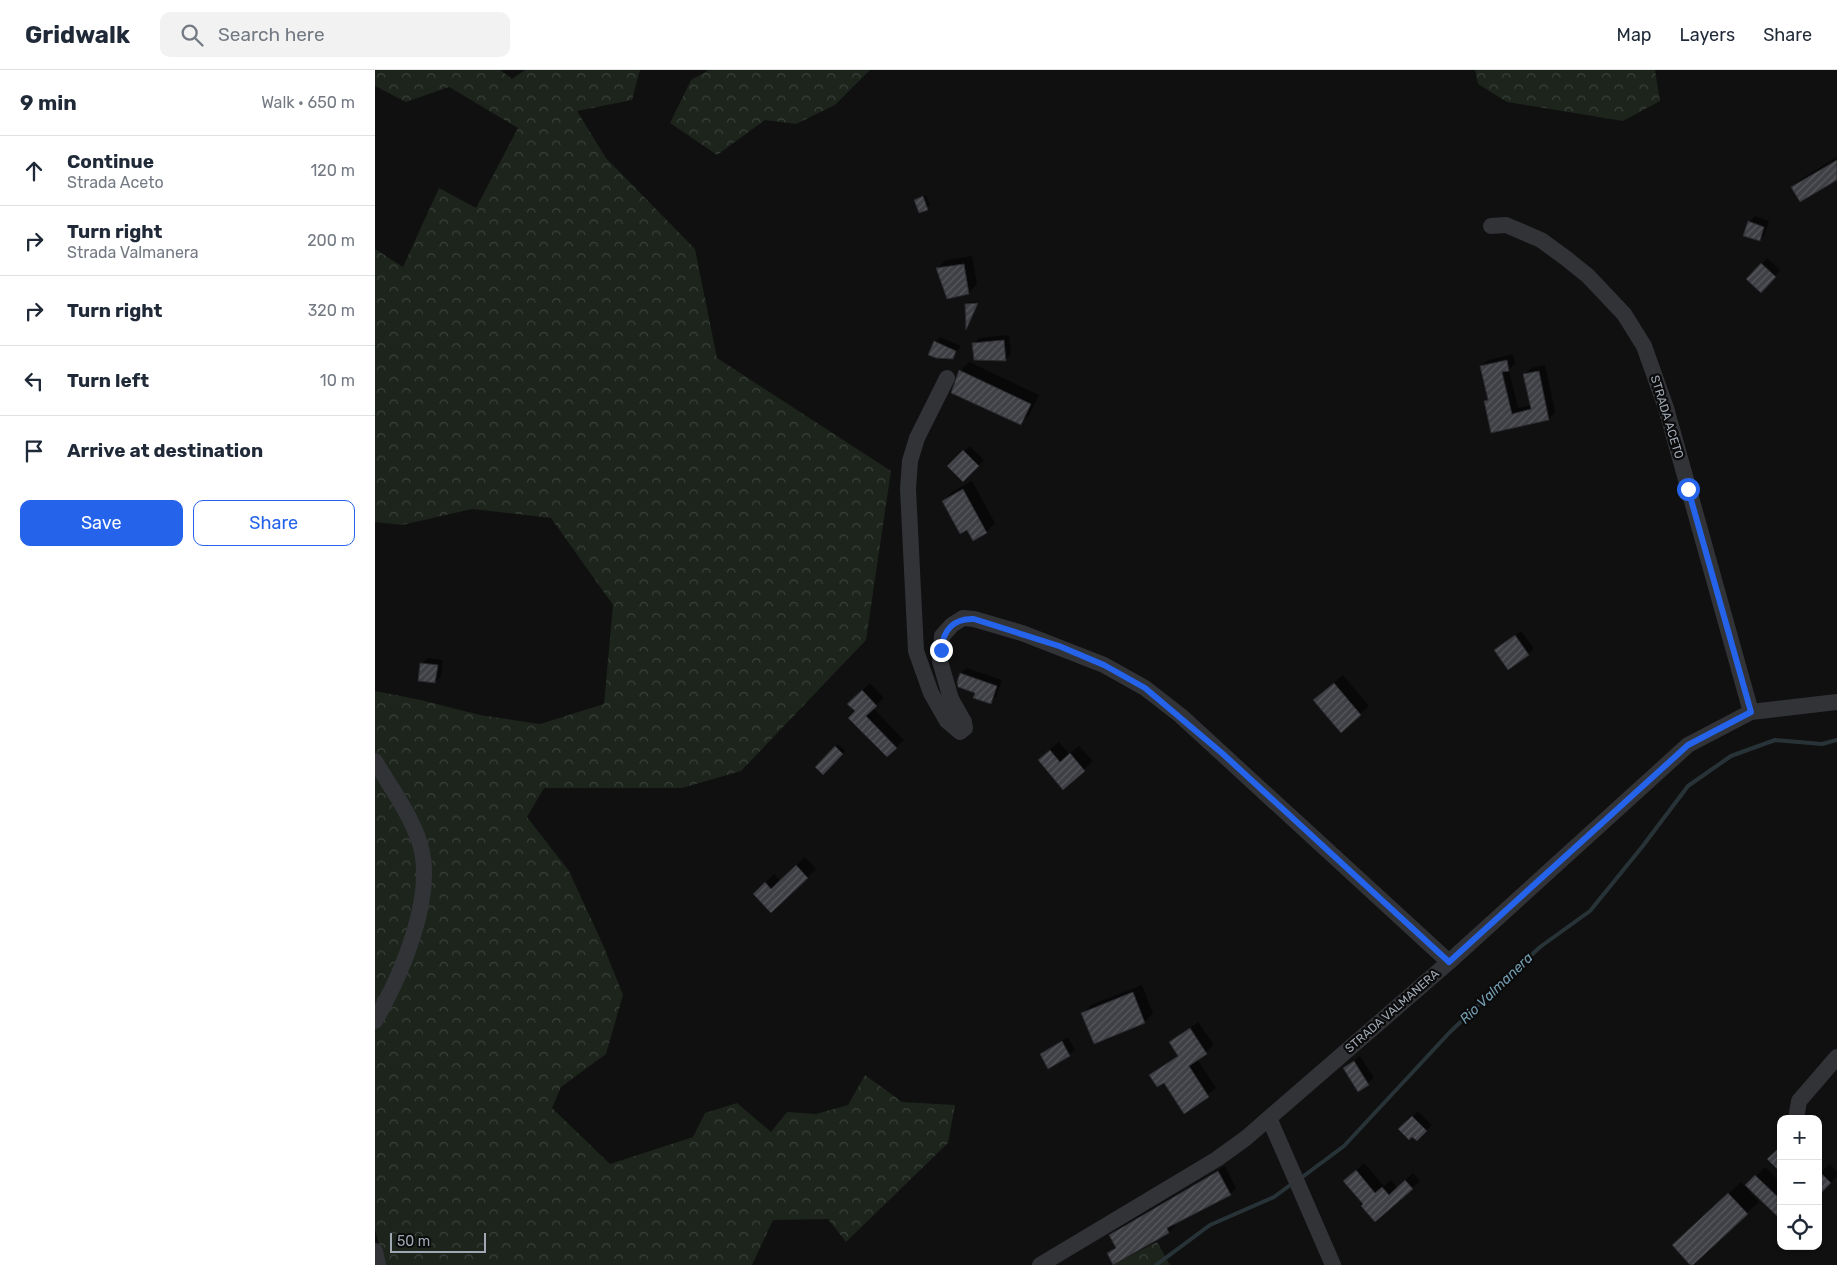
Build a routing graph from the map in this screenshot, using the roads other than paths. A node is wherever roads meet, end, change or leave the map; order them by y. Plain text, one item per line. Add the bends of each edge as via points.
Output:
1 (1491, 226) dead end
2 (947, 378) dead end
3 (1837, 702) edge
4 (1751, 712) junction
5 (375, 761) edge
6 (1449, 962) junction
7 (375, 1021) edge
8 (1837, 1057) edge
9 (1797, 1115) edge
10 (1269, 1118) junction
11 (375, 1251) edge
12 (378, 1265) edge
13 (1040, 1265) edge
14 (1333, 1265) edge

1 - 4 street, STRADA ACETO via 1506,225 1541,240 1567,259 1623,314 1644,346 1666,408
2 - 6 street via 917,438 908,482 916,651 931,693 947,721 960,732 965,728 951,699 940,661 942,636 963,618 1022,633 1104,665 1145,688 1181,716
3 - 4 street, STRADA VALMANERA
4 - 6 street, STRADA VALMANERA via 1688,745
5 - 7 street via 410,820 420,845 425,871 420,915 387,1000
6 - 10 street, STRADA VALMANERA
8 - 9 street via 1799,1101
10 - 13 street, STRADA VALMANERA via 1217,1159
10 - 14 street
11 - 12 street

